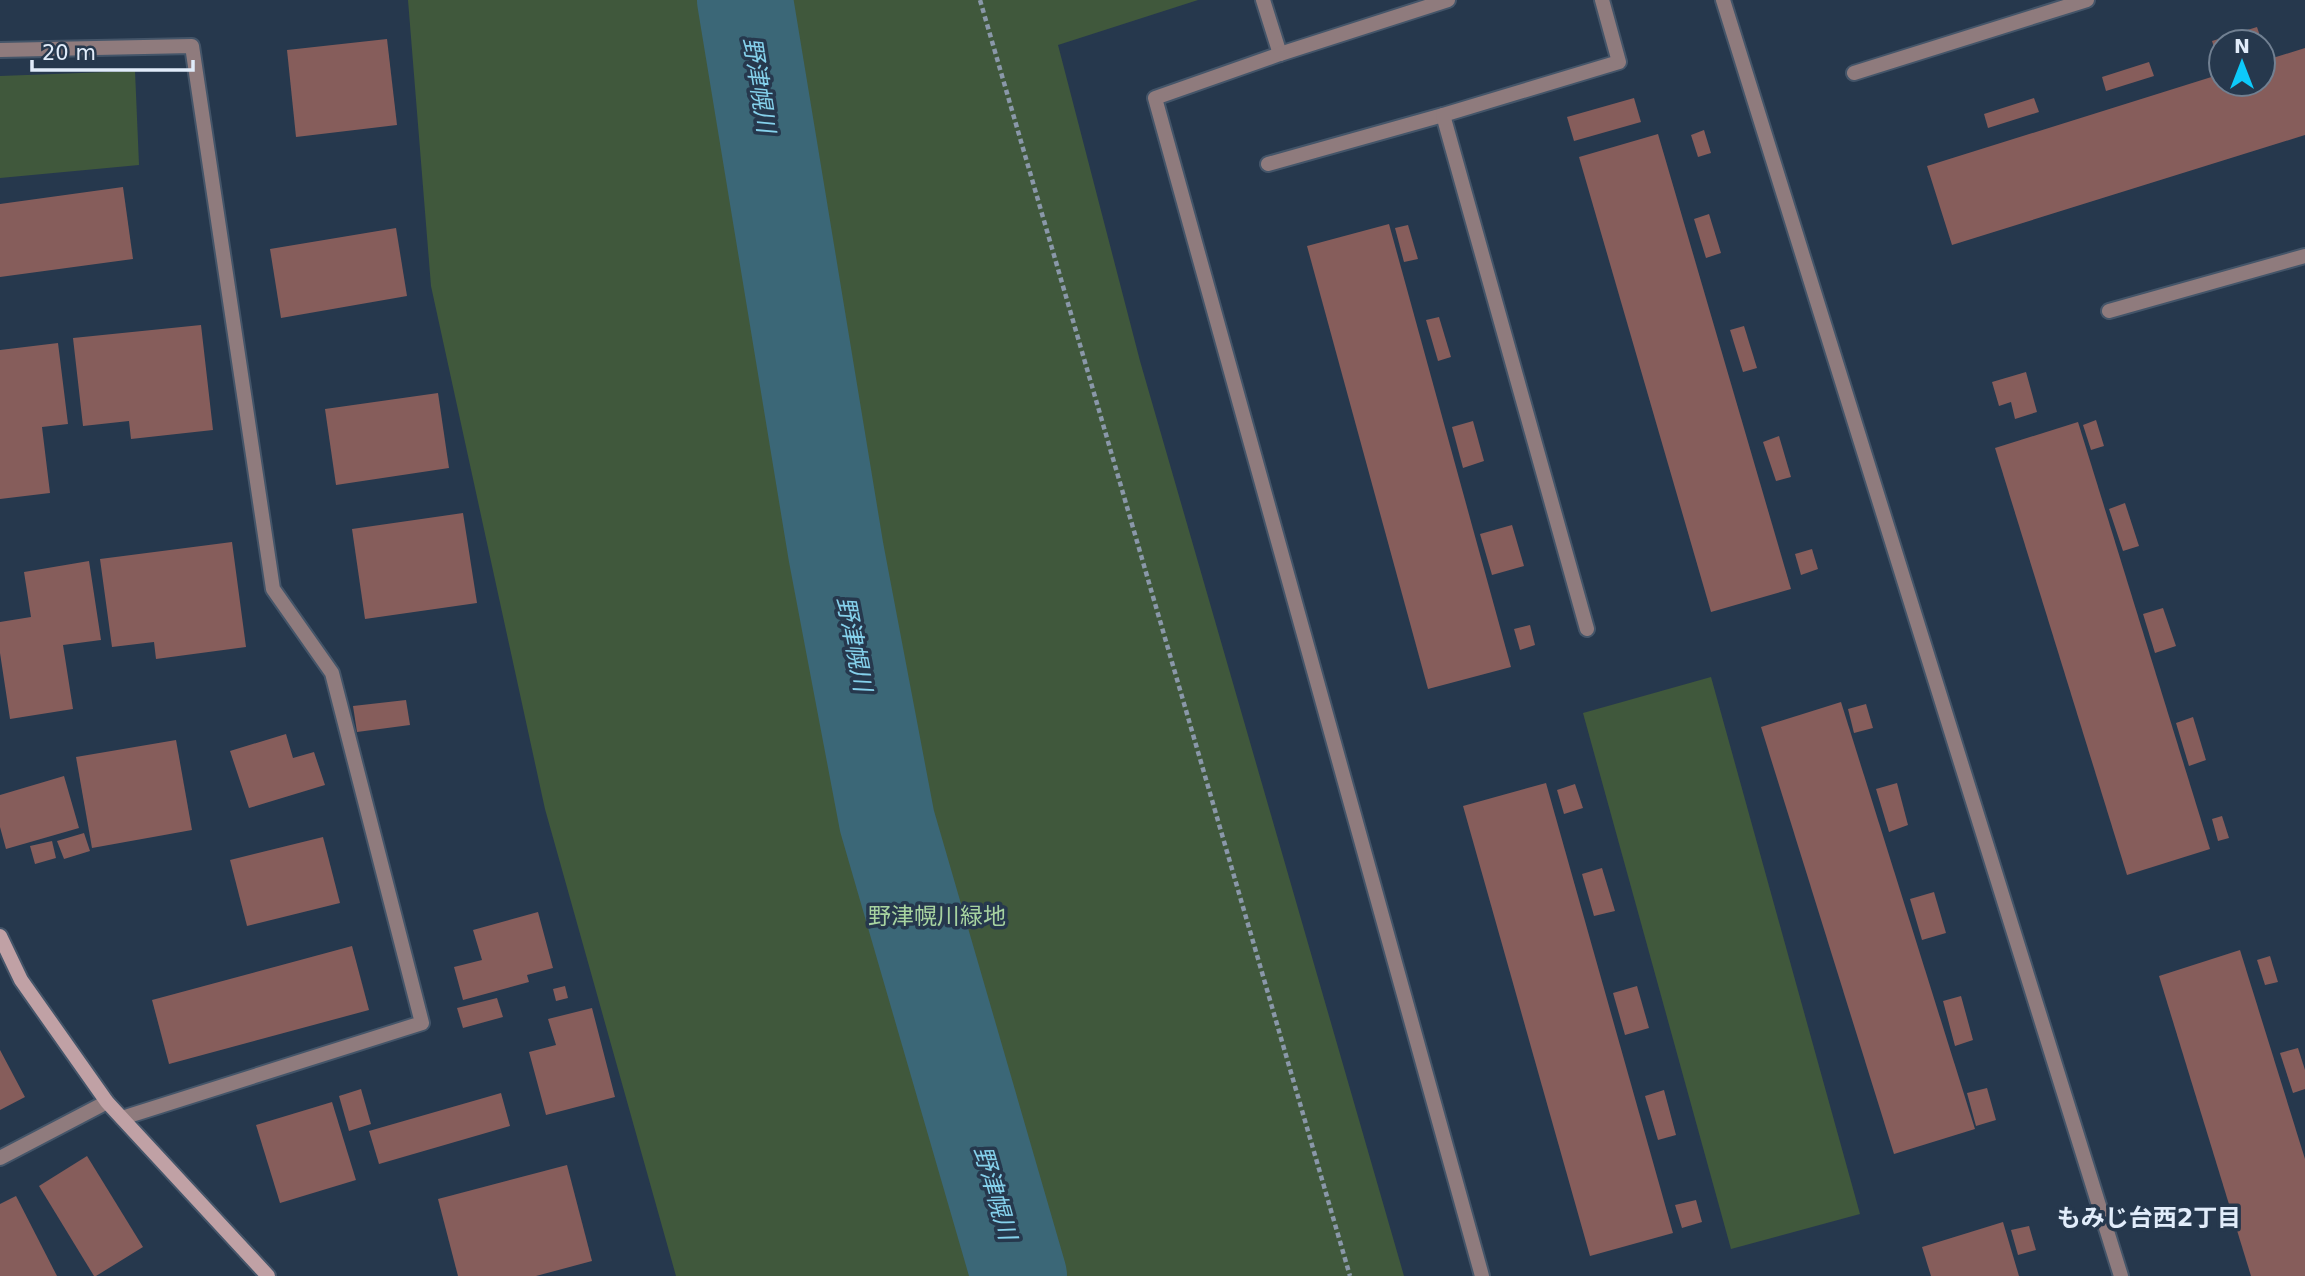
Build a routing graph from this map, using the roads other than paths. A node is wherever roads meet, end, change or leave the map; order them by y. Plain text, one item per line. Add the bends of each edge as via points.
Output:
1 (1263, 0) edge
2 (1448, 0) edge
3 (1602, 0) edge
4 (1723, 0) edge
5 (2087, 0) edge
6 (0, 50) edge
7 (1280, 54) junction
8 (1854, 73) dead end
9 (1443, 115) junction
10 (1268, 164) dead end
11 (2305, 256) edge
12 (2109, 311) dead end
13 (1587, 629) dead end
14 (0, 936) edge
15 (107, 1102) junction
16 (122, 1118) junction
17 (0, 1158) edge
18 (268, 1276) edge
19 (1482, 1276) edge
20 (2120, 1276) edge

1 - 7 street
2 - 7 street
3 - 9 street via 1619,62
4 - 20 street
5 - 8 street
6 - 16 street via 192,46 273,589 332,673 422,1023
7 - 19 street via 1155,98
9 - 10 street
9 - 13 street
11 - 12 street
14 - 15 street via 22,980
15 - 16 street
15 - 17 street
16 - 18 street

